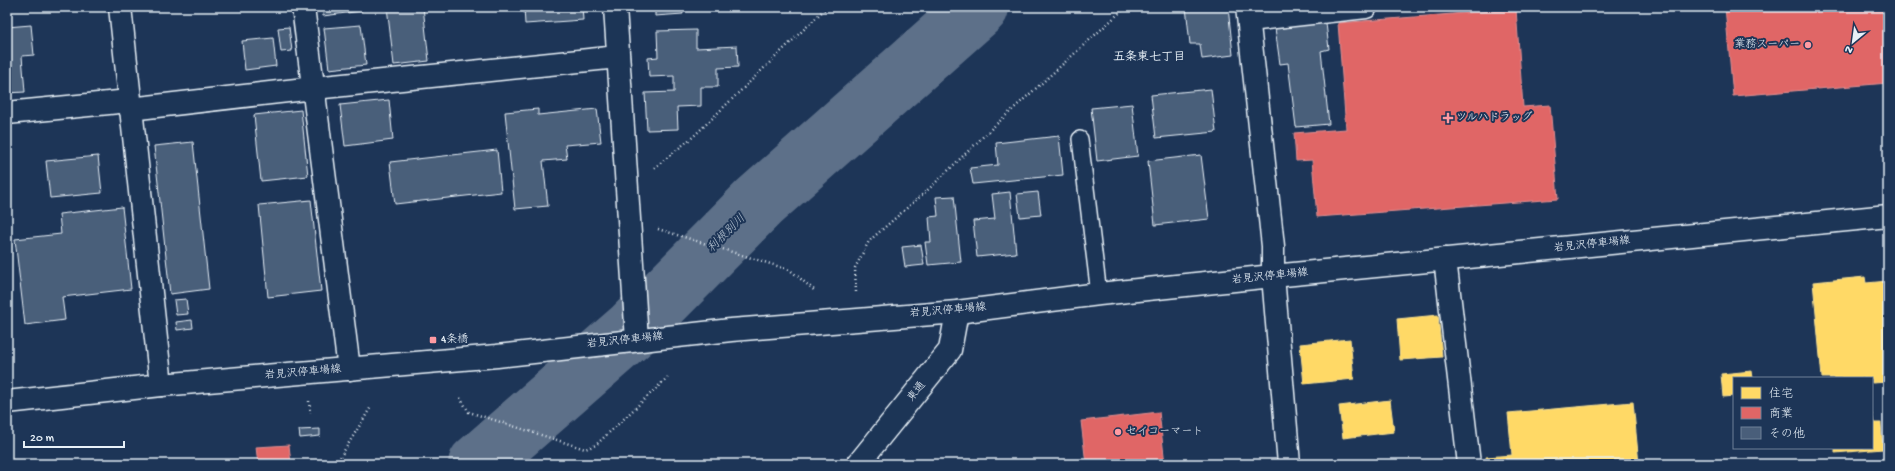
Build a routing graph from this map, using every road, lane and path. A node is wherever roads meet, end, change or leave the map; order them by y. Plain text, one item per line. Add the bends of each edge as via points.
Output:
1 (120, 7) edge
2 (303, 7) edge
3 (616, 7) edge
4 (826, 7) edge
5 (1126, 7) edge
6 (1366, 7) edge
7 (1248, 13) edge
8 (618, 57) junction
9 (314, 88) junction
10 (130, 105) junction
11 (7, 113) edge
12 (1080, 139) dead end
13 (627, 189) junction
14 (1888, 216) edge
15 (630, 230) junction
16 (1445, 259) junction
17 (1273, 276) junction
18 (814, 290) dead end
19 (1099, 294) junction
20 (957, 312) junction
21 (858, 319) junction
22 (637, 340) junction
23 (349, 369) junction
24 (668, 377) dead end
25 (161, 385) junction
26 (460, 398) dead end
27 (7, 402) edge
28 (371, 406) dead end
29 (336, 464) edge
30 (858, 464) edge
31 (1289, 464) edge
32 (1469, 464) edge

1 - 10 street
2 - 9 street
3 - 8 street
4 - 13 path via 694,136
5 - 21 path via 869,241 855,268
6 - 7 street
7 - 17 street via 1273,246
8 - 9 street
8 - 13 street
9 - 10 street
9 - 23 street
10 - 11 street
10 - 25 street
12 - 19 lane
13 - 15 street
14 - 16 street, 岩見沢停車場線
15 - 18 path via 651,227 790,270
15 - 22 street
16 - 17 street, 岩見沢停車場線
16 - 32 street
17 - 19 street, 岩見沢停車場線
17 - 31 street
19 - 20 street, 岩見沢停車場線
20 - 21 street, 岩見沢停車場線
20 - 30 street, 東通 via 950,350
21 - 22 street, 岩見沢停車場線
22 - 23 street, 岩見沢停車場線
23 - 25 street, 岩見沢停車場線
24 - 26 path via 596,445 585,449 469,412
25 - 27 street, 岩見沢停車場線
28 - 29 path

